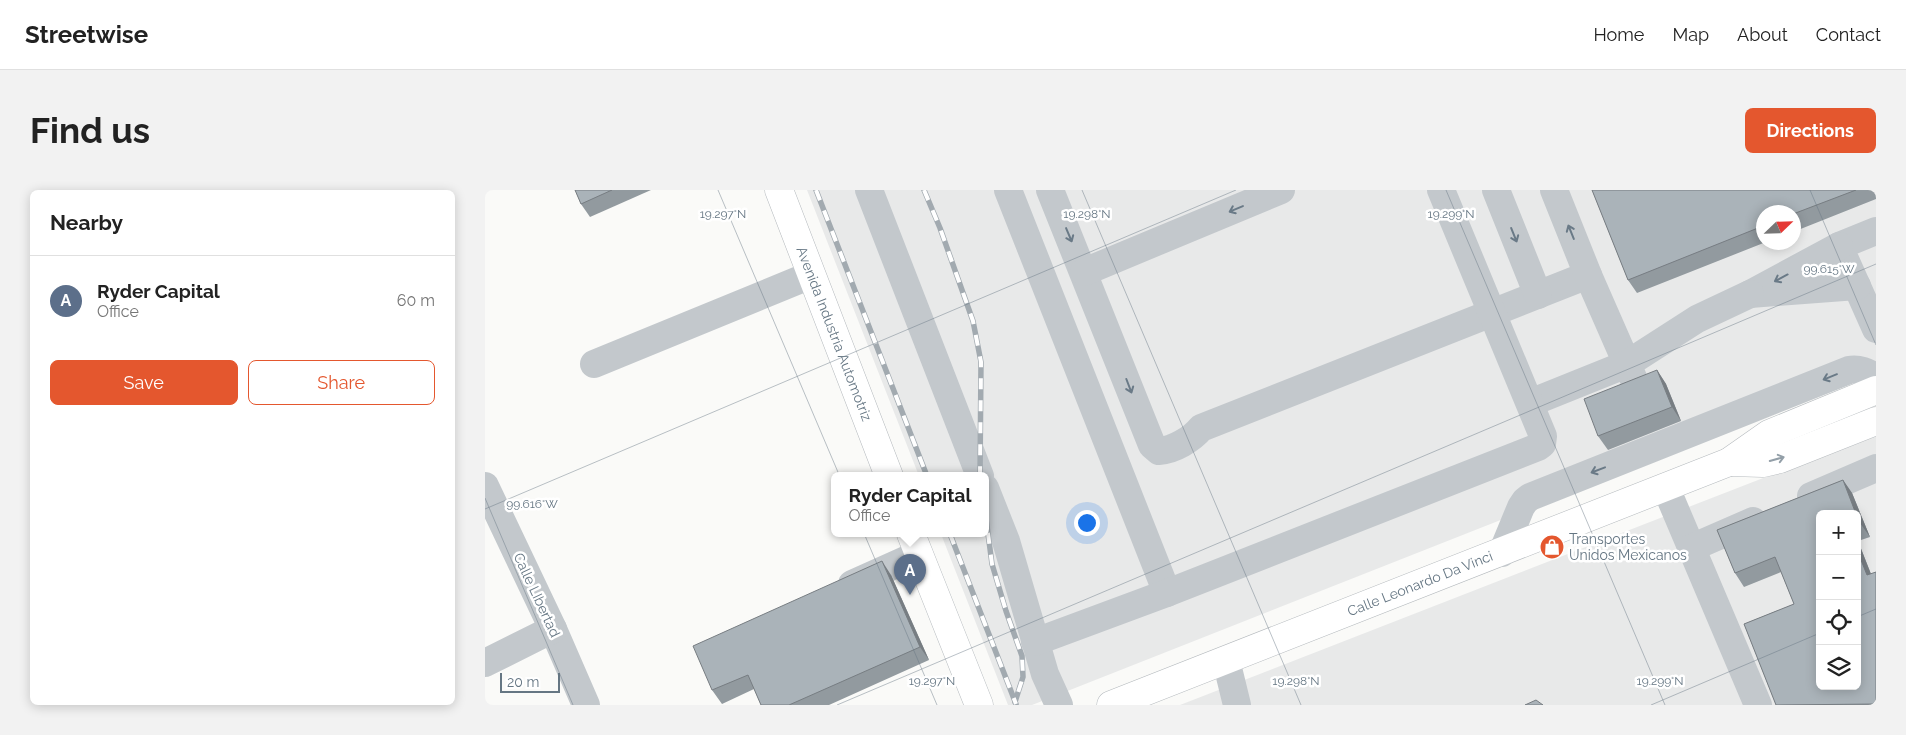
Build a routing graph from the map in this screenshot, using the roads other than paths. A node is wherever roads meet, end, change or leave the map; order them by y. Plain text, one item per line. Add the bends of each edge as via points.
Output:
1 (779, 190) edge
2 (869, 190) edge
3 (1008, 190) edge
4 (1050, 190) edge
5 (1281, 190) edge
6 (1441, 190) edge
7 (1496, 190) edge
8 (1554, 190) edge
9 (1876, 231) edge
10 (1839, 246) junction
11 (1084, 272) junction
12 (811, 275) junction
13 (1588, 275) junction
14 (1857, 286) junction
15 (1750, 294) junction
16 (1538, 295) junction
17 (1491, 313) junction
18 (1876, 329) edge
19 (594, 364) dead end
20 (1627, 364) junction
21 (1876, 377) edge
22 (1876, 390) edge
23 (1640, 394) edge
24 (1530, 403) junction
25 (1739, 414) junction
26 (1876, 421) edge
27 (1769, 434) junction
28 (1729, 462) junction
29 (1876, 468) edge
30 (887, 472) edge
31 (978, 472) edge
32 (485, 486) edge
33 (1666, 488) junction
34 (989, 499) edge
35 (494, 529) edge
36 (915, 544) edge
37 (1691, 548) junction
38 (1501, 553) junction
39 (1167, 592) junction
40 (827, 595) edge
41 (553, 629) junction
42 (1035, 642) junction
43 (1226, 660) junction
44 (485, 663) edge
45 (586, 705) edge
46 (979, 705) edge
47 (1059, 705) edge
48 (1111, 705) edge
49 (1237, 705) edge
50 (1758, 705) edge

1 - 12 main road, Avenida Industria Automotriz
2 - 31 street
3 - 39 street
4 -> 11 street
5 -> 11 street
6 - 17 street
7 -> 16 street
13 -> 8 street
9 - 10 street
10 - 14 street
10 -> 15 street
11 -> 17 street via 1155,449 1164,451 1185,441 1201,428
12 - 19 street
12 - 30 main road, Avenida Industria Automotriz
13 - 16 street
13 - 20 street
14 - 15 street
14 - 18 street
15 - 20 street via 1697,319
16 - 17 street
17 - 24 street
20 - 23 street
20 - 24 street via 1600,389
21 -> 25 street via 1863,370 1849,370
22 - 27 main road, Calle Leonardo Da Vinci
24 - 39 street via 1543,436 1538,447
25 - 27 street
25 -> 38 street via 1626,451 1525,500
28 -> 26 main road, Calle Leonardo Da Vinci via 1763,463 1780,459
27 - 28 main road, Calle Leonardo Da Vinci
28 - 33 main road, Calle Leonardo Da Vinci
29 - 37 street
32 - 35 street, Calle LIbertad
33 - 37 street
33 - 38 main road, Calle Leonardo Da Vinci
34 - 42 street
35 - 41 street, Calle LIbertad
36 - 40 street
36 - 46 main road
37 - 50 street
38 - 43 main road, Calle Leonardo Da Vinci
39 - 42 street
41 - 44 street
41 - 45 street, Calle LIbertad
42 - 47 street
43 - 48 main road, Calle Leonardo Da Vinci
43 - 49 street

